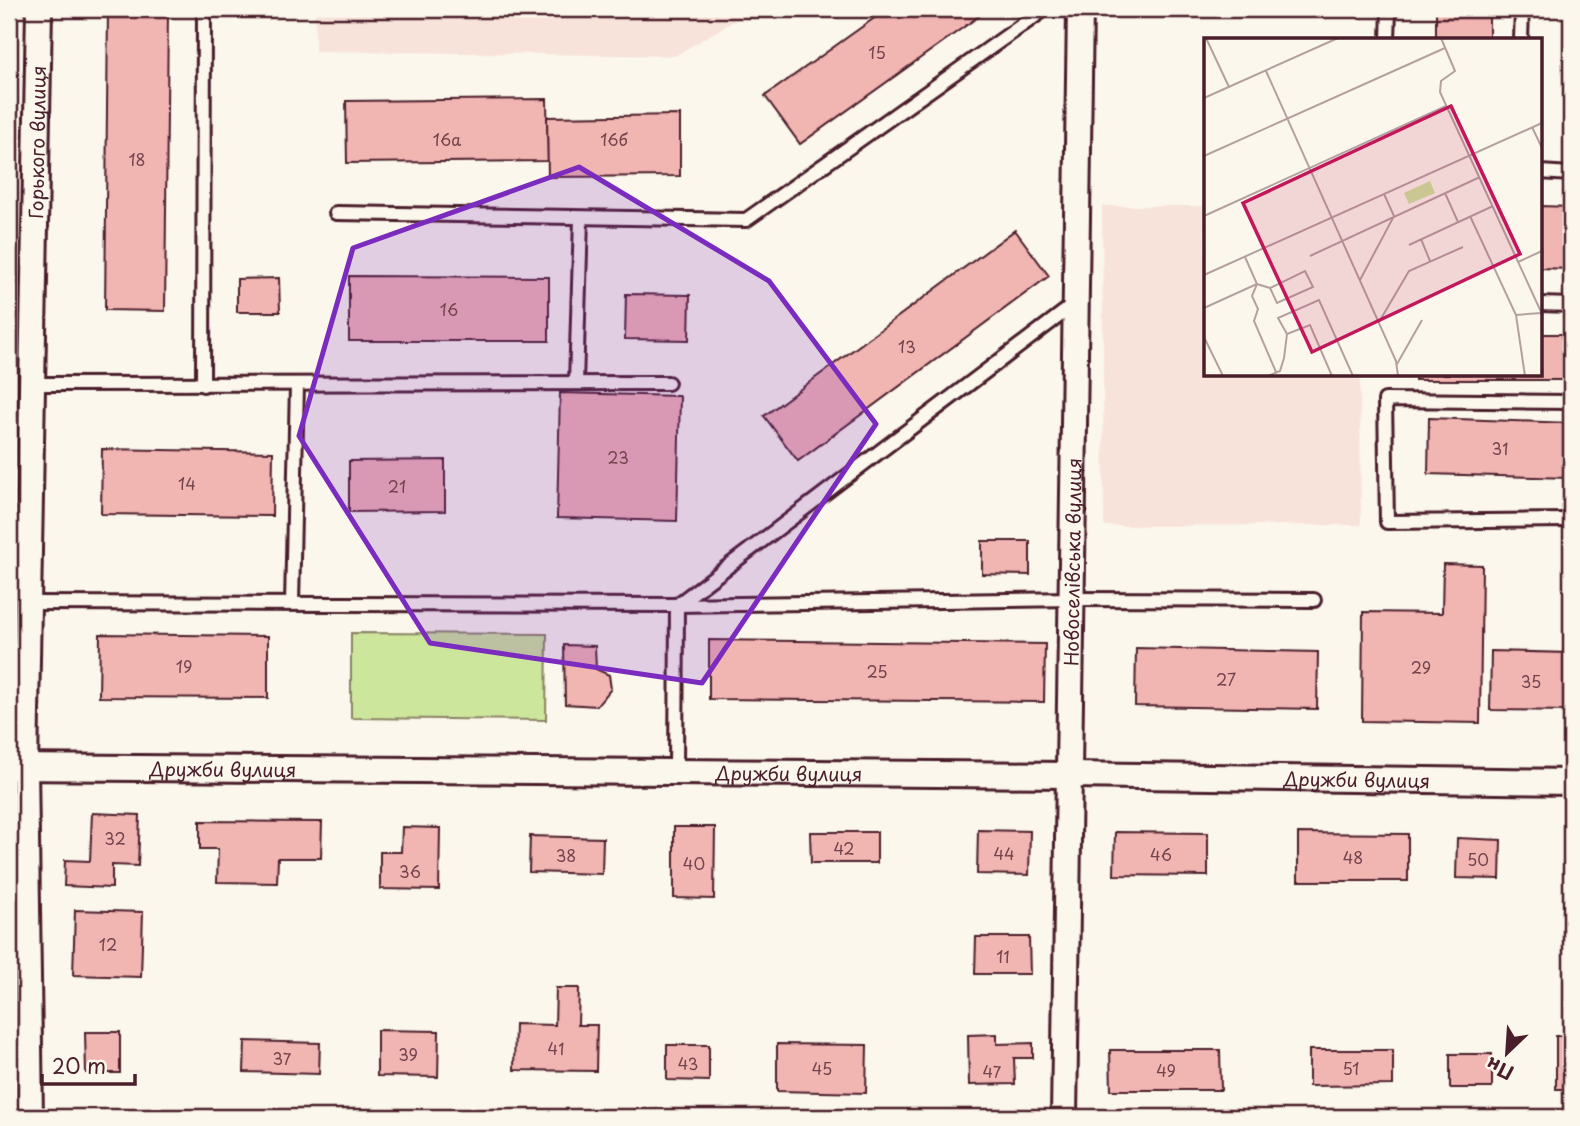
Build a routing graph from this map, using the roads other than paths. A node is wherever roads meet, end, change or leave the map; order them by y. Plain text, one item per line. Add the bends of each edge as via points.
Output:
1 (39, 9) edge
2 (204, 9) edge
3 (1045, 9) edge
4 (1080, 9) edge
5 (1389, 9) edge
6 (1522, 9) edge
7 (1388, 38) edge
8 (1521, 38) edge
9 (1542, 172) edge
10 (1571, 174) edge
11 (336, 213) dead end
12 (580, 219) junction
13 (1077, 302) junction
14 (1542, 304) edge
15 (1571, 305) edge
16 (576, 383) junction
17 (668, 383) dead end
18 (32, 384) junction
19 (203, 385) junction
20 (297, 385) junction
21 (1571, 402) edge
22 (1571, 520) edge
23 (1073, 599) junction
24 (1314, 600) dead end
25 (28, 603) junction
26 (292, 603) junction
27 (677, 605) junction
28 (17, 767) edge
29 (677, 772) junction
30 (1070, 775) junction
31 (1571, 782) edge
32 (30, 1117) edge
33 (1064, 1117) edge

1 - 18 street, Горького вулиця
2 - 19 lane
3 - 12 lane via 746,220
4 - 13 street, Новоселівська вулиця
5 - 7 lane
6 - 8 lane
9 - 10 lane
11 - 12 lane
12 - 16 lane
13 - 23 street, Новоселівська вулиця
13 - 27 lane
14 - 15 lane
16 - 17 lane
16 - 20 lane
18 - 19 lane
18 - 25 street, Горького вулиця
19 - 20 lane
20 - 26 lane
21 - 22 lane via 1385,400 1387,522
23 - 24 lane
23 - 27 lane
23 - 30 street, Новоселівська вулиця
25 - 26 lane
25 - 28 street, Горького вулиця
26 - 27 lane
27 - 29 lane
28 - 29 street, Дружби вулиця
28 - 32 street, Горького вулиця
29 - 30 street, Дружби вулиця
30 - 31 street, Дружби вулиця
30 - 33 street, Новоселівська вулиця

